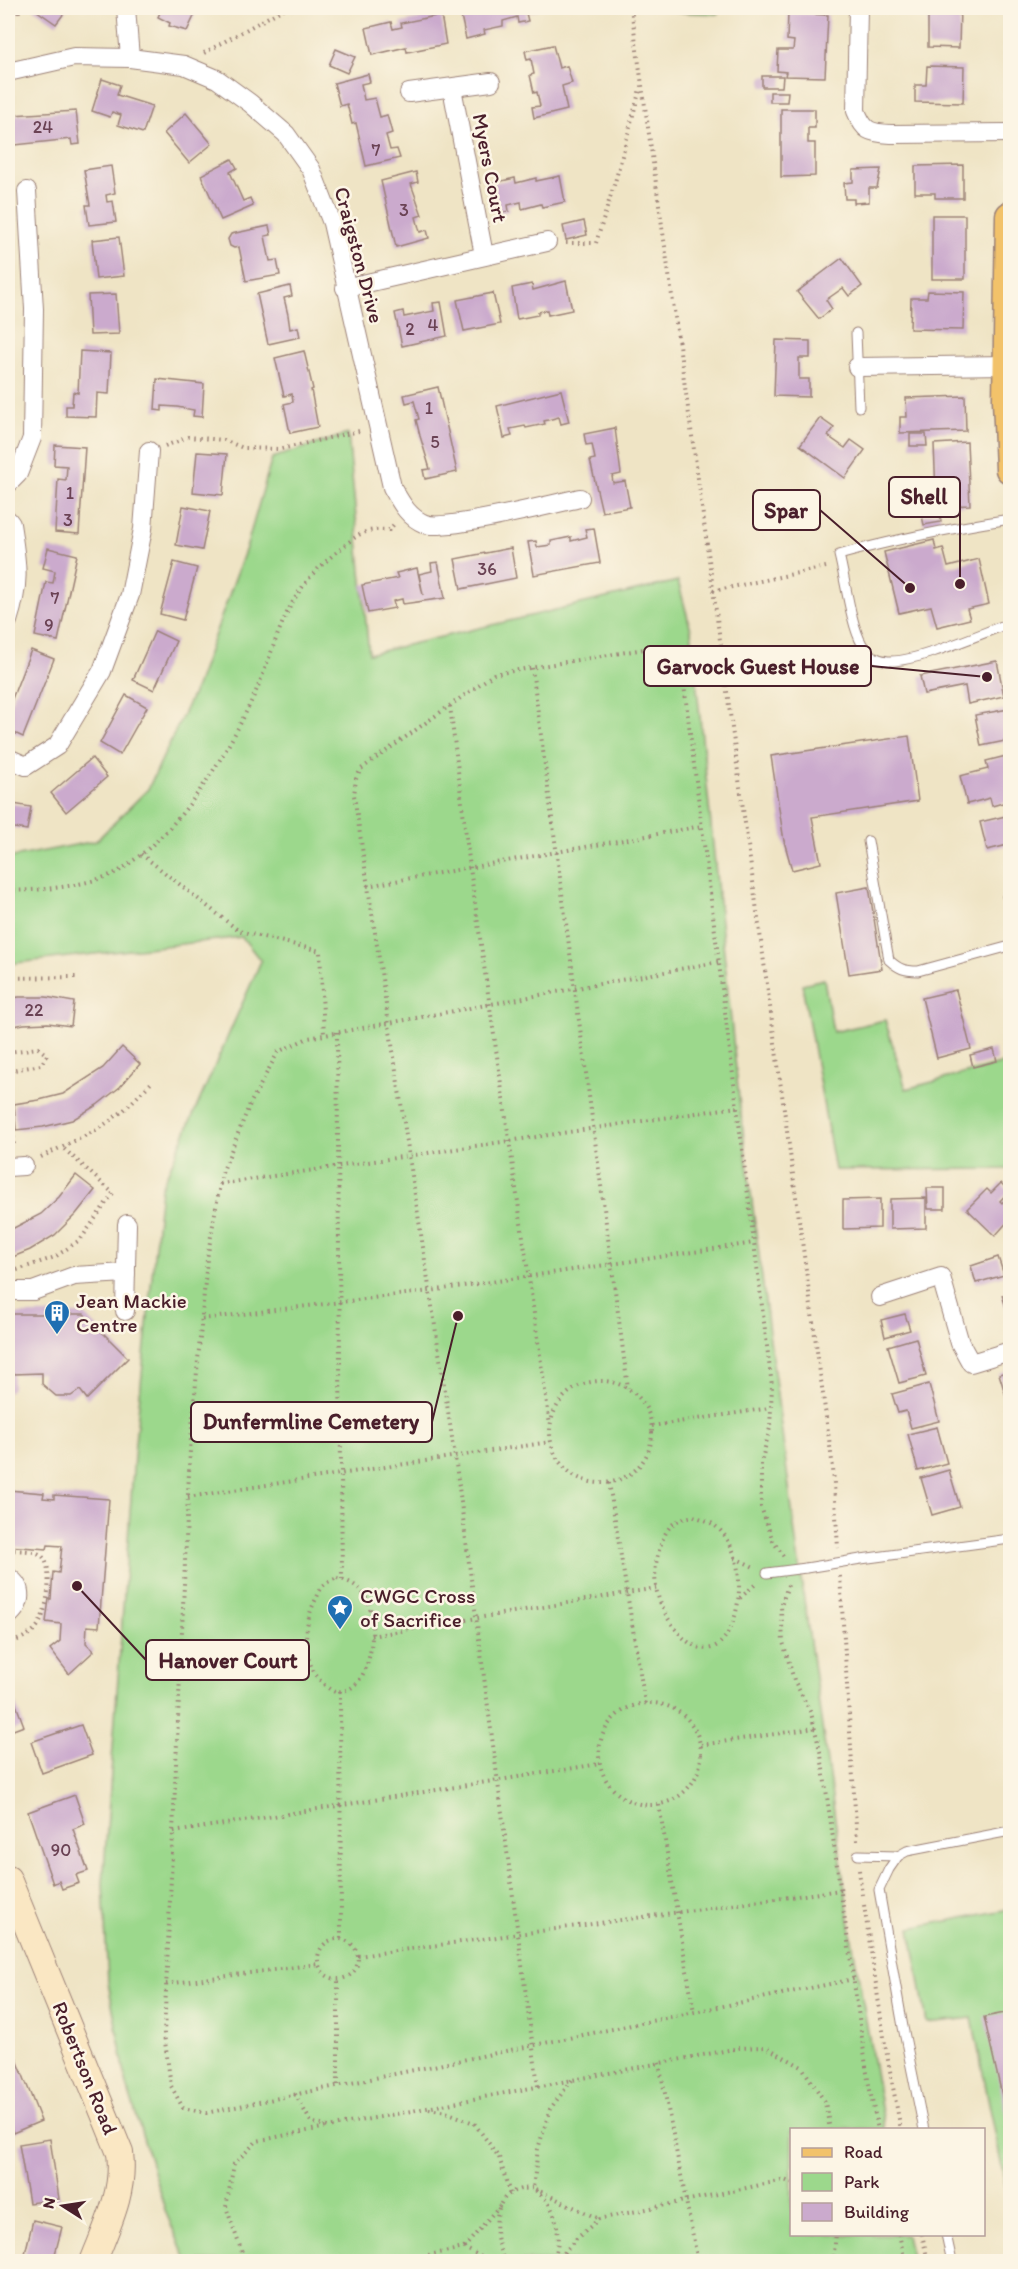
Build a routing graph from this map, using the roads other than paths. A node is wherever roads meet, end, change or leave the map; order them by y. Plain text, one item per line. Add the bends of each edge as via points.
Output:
1 (126, 8) edge
2 (858, 8) edge
3 (130, 58) junction
4 (8, 72) edge
5 (491, 82) dead end
6 (452, 88) junction
7 (409, 93) dead end
8 (1011, 133) edge
9 (27, 191) dead end
10 (1011, 216) edge
11 (547, 242) road end
12 (484, 255) junction
13 (345, 288) junction
14 (856, 333) dead end
15 (1008, 365) junction
16 (857, 367) junction
17 (1009, 400) edge
18 (859, 407) dead end
19 (149, 452) road end
20 (1011, 469) edge
21 (8, 484) edge
22 (580, 498) dead end
23 (1011, 519) edge
24 (8, 520) edge
25 (8, 621) edge
26 (1011, 623) edge
27 (8, 758) edge
28 (868, 841) dead end
29 (1011, 946) edge
30 (127, 1224) dead end
31 (126, 1273) junction
32 (8, 1291) edge
33 (880, 1297) dead end
34 (124, 1311) dead end
35 (1011, 1352) edge
36 (1011, 1539) edge
37 (767, 1573) road end
38 (8, 1577) edge
39 (8, 1616) edge
40 (1011, 1832) edge
41 (858, 1855) road end
42 (898, 1857) junction
43 (8, 1878) edge
44 (924, 2128) edge
45 (946, 2236) edge
46 (93, 2262) edge
47 (952, 2262) edge

1 - 3 street
2 - 8 street via 856,111 862,125 873,133
3 - 4 street, Craigston Drive via 74,57
3 - 13 street, Craigston Drive via 184,65 217,79 286,134 311,169 332,223
5 - 6 street, Myers Court
6 - 7 street, Myers Court
6 - 12 street, Myers Court
9 - 21 street via 34,309 32,438 18,474
10 - 15 main road
11 - 12 street, Myers Court
12 - 13 street, Myers Court
13 - 22 street, Craigston Drive via 392,488 406,512 427,525 451,525
14 - 16 lane
15 - 16 street
15 - 17 main road
16 - 18 lane
17 - 20 main road
19 - 27 street via 143,529 130,595 102,671 57,746 26,766
23 - 26 lane via 939,530 839,555 856,631 862,645 874,657 889,661 925,654
24 - 25 street via 18,570
28 - 29 lane via 889,960 898,969 918,971
30 - 31 street
31 - 32 street via 74,1276 33,1292
31 - 34 street
33 - 35 street via 941,1277 960,1343 971,1363
36 - 37 lane, bridge
38 - 39 street via 17,1584 20,1599
40 - 42 lane via 907,1851
41 - 42 lane
42 - 44 lane via 879,1890
43 - 46 street, Robertson Road via 120,2153 122,2171 117,2200
45 - 47 lane

